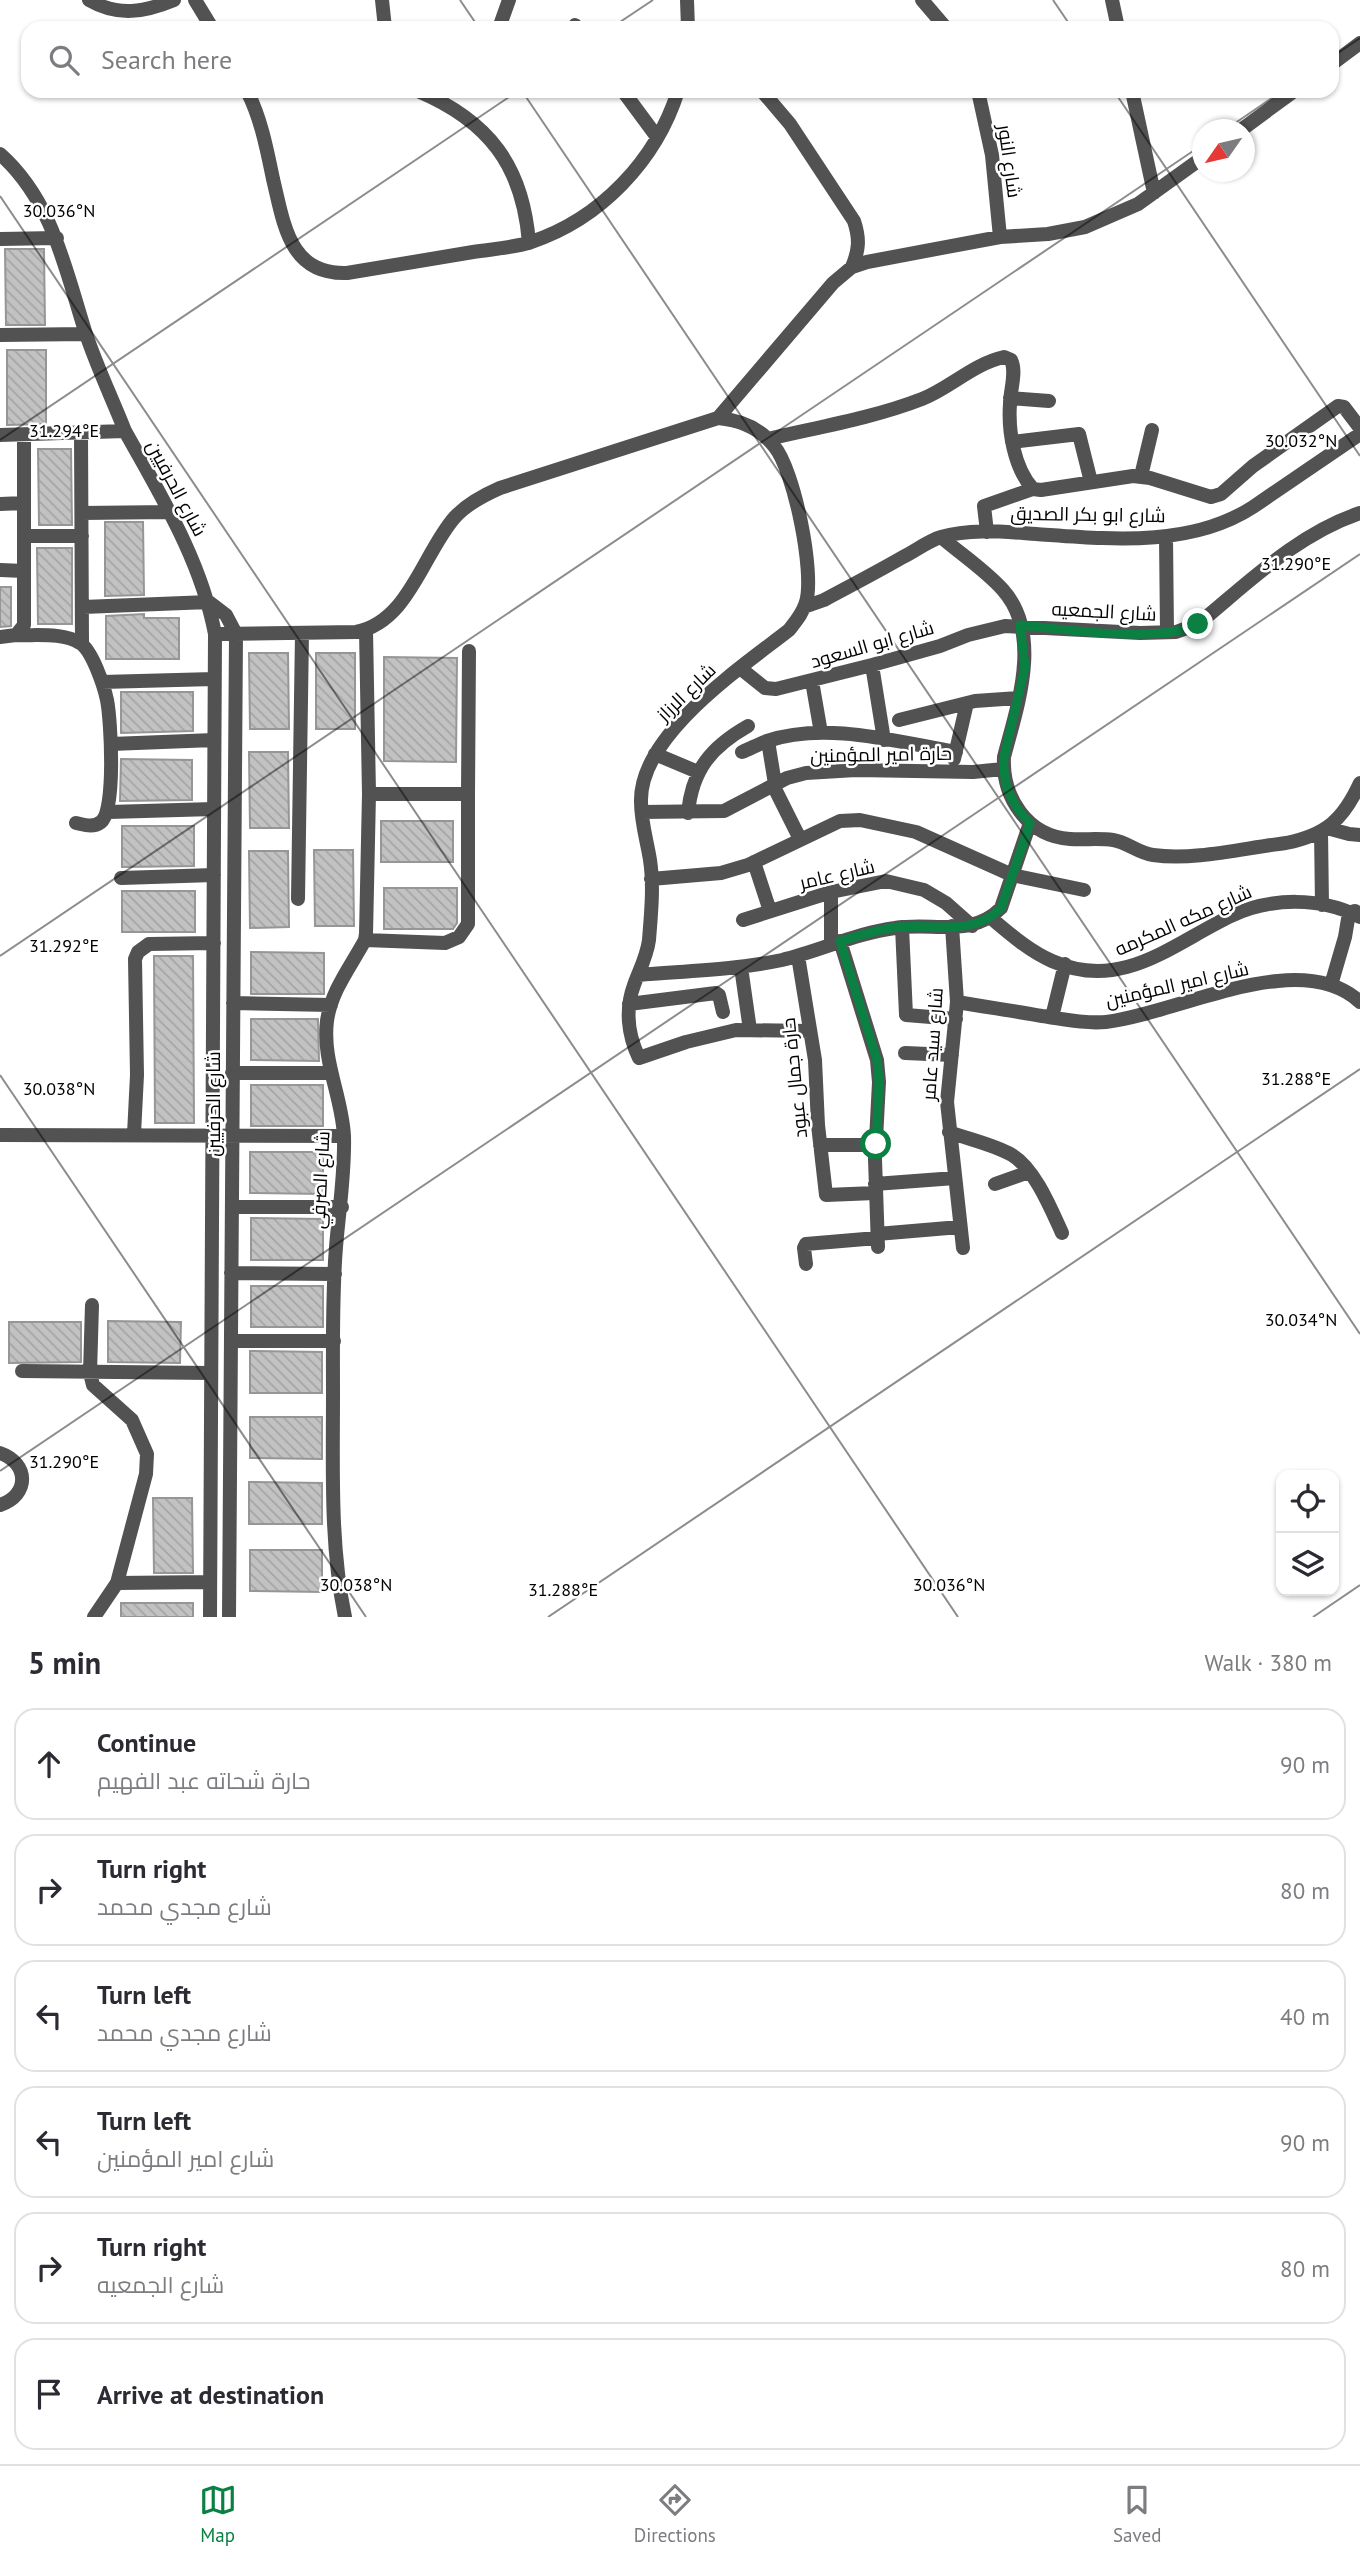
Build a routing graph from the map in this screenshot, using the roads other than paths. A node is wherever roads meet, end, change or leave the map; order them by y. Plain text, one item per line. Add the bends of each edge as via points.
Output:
1 (89, 0) edge
2 (174, 0) edge
3 (195, 0) edge
4 (382, 0) edge
5 (509, 0) edge
6 (687, 0) edge
7 (922, 0) edge
8 (1112, 0) edge
9 (208, 21) edge
10 (384, 21) edge
11 (502, 21) edge
12 (688, 21) edge
13 (940, 21) edge
14 (1116, 21) edge
15 (1360, 43) edge
16 (1339, 59) edge
17 (249, 98) edge
18 (432, 98) edge
19 (628, 98) edge
20 (675, 98) edge
21 (768, 98) edge
22 (980, 98) edge
23 (1134, 98) edge
24 (1284, 98) edge
25 (1255, 120) edge
26 (657, 137) junction
27 (0, 154) edge
28 (1192, 165) edge
29 (1154, 193) junction
30 (1000, 237) junction
31 (57, 238) junction
32 (0, 239) edge
33 (529, 243) junction
34 (852, 267) junction
35 (86, 334) junction
36 (0, 335) edge
37 (1010, 398) junction
38 (1049, 401) dead end
39 (718, 418) junction
40 (1360, 428) edge
41 (1152, 430) dead end
42 (125, 431) junction
43 (81, 433) junction
44 (1360, 434) edge
45 (0, 435) edge
46 (24, 435) junction
47 (768, 439) junction
48 (1012, 442) junction
49 (1141, 476) junction
50 (1091, 482) junction
51 (1033, 489) junction
52 (24, 503) junction
53 (0, 504) edge
54 (170, 512) junction
55 (82, 513) junction
56 (1360, 513) edge
57 (986, 532) junction
58 (24, 536) junction
59 (82, 536) junction
60 (942, 537) junction
61 (1166, 537) junction
62 (0, 570) edge
63 (24, 570) junction
64 (209, 602) junction
65 (83, 607) junction
66 (804, 607) junction
67 (1020, 625) junction
68 (366, 630) junction
69 (1167, 632) junction
70 (302, 633) junction
71 (215, 634) junction
72 (236, 634) junction
73 (16, 635) junction
74 (0, 637) edge
75 (82, 643) junction
76 (469, 651) dead end
77 (872, 665) junction
78 (740, 668) junction
79 (214, 680) junction
80 (812, 681) junction
81 (102, 682) junction
82 (1019, 698) junction
83 (967, 703) junction
84 (899, 720) dead end
85 (748, 726) dead end
86 (821, 733) junction
87 (214, 740) junction
88 (884, 740) junction
89 (768, 741) junction
90 (111, 744) junction
91 (742, 752) dead end
92 (956, 752) junction
93 (655, 754) junction
94 (1003, 769) junction
95 (698, 772) junction
96 (952, 772) junction
97 (1360, 783) edge
98 (774, 785) junction
99 (369, 794) junction
100 (468, 794) junction
101 (214, 809) junction
102 (109, 812) junction
103 (642, 812) junction
104 (688, 813) junction
105 (1030, 823) junction
106 (76, 824) dead end
107 (1324, 830) junction
108 (1360, 835) edge
109 (800, 839) junction
110 (754, 862) junction
111 (1012, 875) junction
112 (214, 876) junction
113 (121, 877) dead end
114 (651, 879) junction
115 (1084, 890) dead end
116 (831, 892) junction
117 (298, 899) dead end
118 (1322, 905) junction
119 (770, 911) junction
120 (1356, 913) edge
121 (991, 918) junction
122 (743, 920) dead end
123 (952, 926) junction
124 (972, 926) junction
125 (902, 927) junction
126 (365, 940) junction
127 (836, 942) junction
128 (214, 943) junction
129 (798, 956) junction
130 (1065, 964) junction
131 (741, 967) junction
132 (639, 975) junction
133 (1331, 985) junction
134 (957, 1002) junction
135 (1360, 1002) edge
136 (233, 1003) junction
137 (629, 1004) junction
138 (331, 1005) junction
139 (723, 1012) dead end
140 (1052, 1017) junction
141 (956, 1019) junction
142 (750, 1030) junction
143 (810, 1031) junction
144 (905, 1054) dead end
145 (952, 1055) junction
146 (233, 1073) junction
147 (330, 1073) junction
148 (949, 1132) junction
149 (134, 1134) junction
150 (0, 1135) edge
151 (344, 1136) junction
152 (213, 1137) junction
153 (232, 1137) junction
154 (876, 1144) junction
155 (820, 1145) junction
156 (1029, 1172) junction
157 (955, 1178) junction
158 (995, 1184) dead end
159 (875, 1189) junction
160 (342, 1207) junction
161 (232, 1208) junction
162 (960, 1227) junction
163 (1062, 1233) dead end
164 (878, 1240) junction
165 (963, 1248) dead end
166 (806, 1264) dead end
167 (232, 1273) junction
168 (335, 1274) junction
169 (92, 1305) dead end
170 (231, 1340) junction
171 (334, 1341) junction
172 (22, 1371) dead end
173 (90, 1373) junction
174 (211, 1373) junction
175 (211, 1406) junction
176 (231, 1406) junction
177 (0, 1452) edge
178 (0, 1505) edge
179 (210, 1535) junction
180 (230, 1535) junction
181 (210, 1582) junction
182 (117, 1583) junction
183 (94, 1617) edge
184 (210, 1617) edge
185 (229, 1617) edge
186 (345, 1617) edge

1 - 2 street via 124,12
3 - 9 street
4 - 10 street
5 - 11 street
6 - 12 street
7 - 13 street
8 - 14 street
15 - 16 street
17 - 33 street via 289,240 308,264 331,273 347,273
18 - 33 street via 460,112 497,146 521,192
19 - 26 street
20 - 26 street
21 - 34 street via 854,221 859,236
22 - 30 street, شارع النور via 992,155
23 - 29 street
24 - 25 street
26 - 33 street via 616,191 560,230
27 - 31 street via 27,184
28 - 29 street
29 - 30 street via 1085,227
30 - 34 street
31 - 32 street
31 - 35 street
34 - 39 street via 833,283
35 - 36 street
35 - 42 street
37 - 38 street
37 - 47 street via 1014,367 1004,357 909,404
37 - 48 street
39 - 47 street via 745,423
39 - 68 street via 485,495 456,516 387,619
40 - 49 street via 1344,407 1338,406 1211,497
41 - 49 street
42 - 43 street, شارع الحرفيين
42 - 54 street, شارع الحرفيين
43 - 46 street, شارع الحرفيين
43 - 55 street
44 - 61 street, شارع ابو بكر الصديق via 1235,519
45 - 46 street, شارع الحرفيين
46 - 52 street
47 - 66 street via 781,455 803,530 808,561
48 - 50 street via 1079,434
48 - 51 street
49 - 50 street
50 - 51 street
51 - 57 street via 984,506
52 - 53 street
52 - 58 street
54 - 55 street
54 - 64 street, شارع الحرفيين
55 - 59 street
56 - 69 street, شارع الجمعيه via 1313,534 1198,624
57 - 60 street, شارع ابو بكر الصديق
57 - 61 street, شارع ابو بكر الصديق
58 - 59 street
58 - 63 street
59 - 65 street
60 - 66 street, شارع ابو بكر الصديق
60 - 67 street via 1005,592
61 - 69 street
62 - 63 street
63 - 73 street via 24,625
64 - 65 street
64 - 71 street, شارع الحرفيين
64 - 72 street, شارع الحرفيين via 226,615
65 - 75 street
66 - 78 street, شارع الرزاز via 789,630
67 - 69 street, شارع الجمعيه
67 - 77 street, شارع ابو السعود via 978,632
67 - 82 street via 1025,667
68 - 70 street
68 - 99 street, شارع الصرفي
70 - 72 street
70 - 117 street
71 - 72 street
71 - 79 street, شارع الحرفيين
72 - 136 street, شارع الحرفيين
73 - 74 street
73 - 75 street
75 - 81 street
76 - 100 street
77 - 80 street, شارع ابو السعود
77 - 88 street
78 - 80 street, شارع ابو السعود via 772,690
78 - 93 street, شارع الرزاز via 673,729
79 - 81 street
79 - 87 street, شارع الحرفيين
80 - 86 street
81 - 90 street
82 - 83 street
82 - 94 street
83 - 84 street
83 - 92 street
85 - 95 street via 728,737
86 - 88 street
86 - 89 street
87 - 90 street
87 - 101 street, شارع الحرفيين
88 - 92 street
89 - 91 street
89 - 98 street
90 - 102 street
92 - 96 street
93 - 95 street
93 - 103 street, شارع الرزاز via 640,800
94 - 96 street, حارة امير المؤمنين
94 - 105 street via 1011,799
95 - 104 street
96 - 98 street, حارة امير المؤمنين via 815,772
97 - 107 street via 1348,808
98 - 104 street, حارة امير المؤمنين via 724,811
98 - 109 street
99 - 100 street
99 - 126 street, شارع الصرفي
100 - 126 street via 468,924 464,932 445,943
101 - 102 street
101 - 112 street, شارع الحرفيين
102 - 106 street via 92,827
103 - 104 street, حارة امير المؤمنين
103 - 114 street, شارع الرزاز
105 - 107 street via 1059,838 1119,841 1149,854 1176,857 1286,843
105 - 111 street
107 - 108 street
107 - 118 street
109 - 110 street
109 - 111 street via 840,821 860,820 916,832
110 - 114 street via 721,873
110 - 119 street
111 - 115 street
111 - 121 street via 1001,908
112 - 113 street
112 - 128 street, شارع الحرفيين
114 - 132 street, شارع الرزاز via 648,945
116 - 119 street, شارع عامر
116 - 124 street, شارع عامر via 886,881 904,884 946,903
116 - 127 street
118 - 120 street, شارع مكه المكرمه
118 - 130 street, شارع مكه المكرمه via 1295,901 1260,905 1146,961 1114,971
119 - 122 street, شارع عامر
120 - 133 street
121 - 124 street
121 - 130 street, شارع مكه المكرمه via 1026,946
123 - 124 street
123 - 125 street
123 - 134 street, شارع سيد عامر
125 - 127 street
125 - 141 street via 906,1015
126 - 138 street, شارع الصرفي
127 - 129 street
127 - 154 street via 877,1060
128 - 149 street via 149,944 135,958
128 - 152 street, شارع الحرفيين
129 - 131 street
129 - 143 street, حارة جمال عبود
130 - 140 street
131 - 132 street
131 - 142 street
132 - 137 street, شارع الرزاز
133 - 135 street, شارع امير المؤمنين
133 - 140 street, شارع امير المؤمنين via 1275,982 1105,1022
134 - 140 street, شارع امير المؤمنين
134 - 141 street, شارع سيد عامر
136 - 138 street
136 - 146 street, شارع الحرفيين
137 - 139 street via 716,993
137 - 142 street, شارع الرزاز via 639,1058 686,1042
138 - 147 street, شارع الصرفي via 326,1042
141 - 145 street, شارع سيد عامر
142 - 143 street
143 - 155 street, حارة جمال عبود
144 - 145 street
145 - 148 street, شارع سيد عامر
146 - 147 street
146 - 153 street, شارع الحرفيين
147 - 151 street, شارع الصرفي
148 - 156 street via 1012,1155
148 - 157 street, شارع سيد عامر
149 - 150 street
149 - 152 street
151 - 153 street
151 - 160 street, شارع الصرفي
152 - 153 street
152 - 174 street, شارع الحرفيين
153 - 161 street, شارع الحرفيين
154 - 155 street
154 - 159 street
155 - 159 street, حارة جمال عبود via 827,1196
156 - 158 street
156 - 163 street
157 - 159 street
157 - 162 street, شارع سيد عامر
159 - 164 street
160 - 161 street
160 - 168 street, شارع الصرفي
161 - 167 street, شارع الحرفيين
162 - 164 street
162 - 165 street, شارع سيد عامر
164 - 166 street via 806,1244
167 - 168 street
167 - 170 street, شارع الحرفيين
168 - 171 street, شارع الصرفي
169 - 173 street
170 - 171 street
170 - 176 street, شارع الحرفيين
171 - 186 street, شارع الصرفي via 333,1492 338,1583
172 - 173 street
173 - 174 street
173 - 182 street via 93,1385 132,1420 146,1454 146,1474
174 - 175 street, شارع الحرفيين
175 - 176 street
175 - 179 street, شارع الحرفيين
176 - 180 street, شارع الحرفيين
177 - 178 street via 18,1463 22,1481 14,1498
179 - 180 street
179 - 181 street, شارع الحرفيين
180 - 185 street, شارع الحرفيين
181 - 182 street
181 - 184 street, شارع الحرفيين
182 - 183 street

